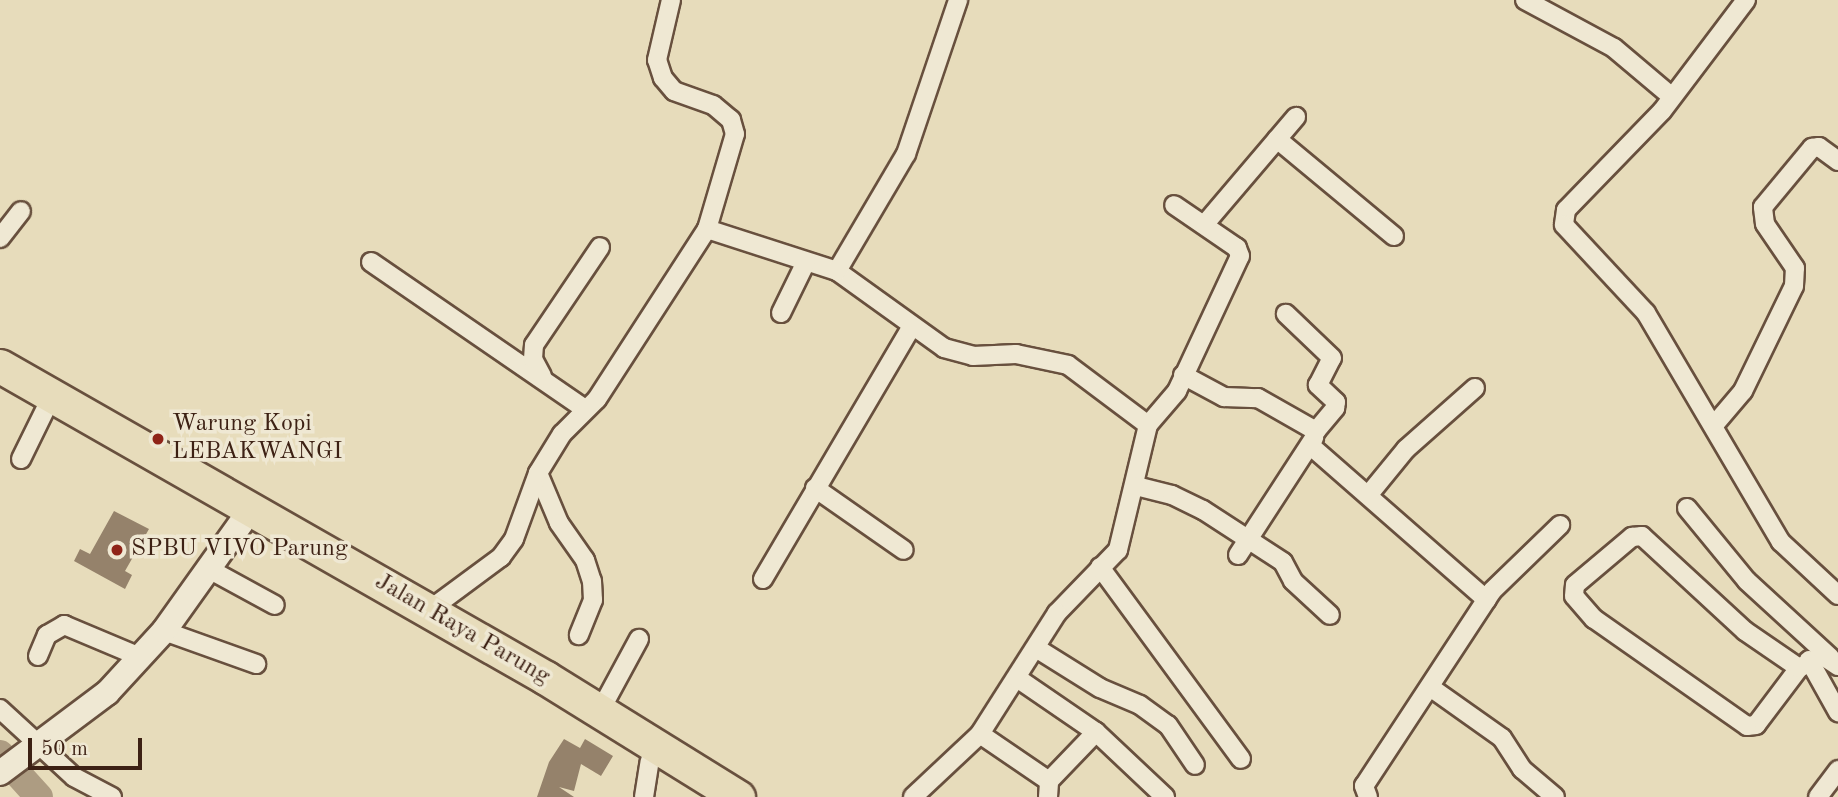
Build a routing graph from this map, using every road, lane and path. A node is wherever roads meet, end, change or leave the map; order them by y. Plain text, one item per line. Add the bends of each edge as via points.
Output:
1 (671, 0) edge
2 (958, 0) edge
3 (1525, 0) edge
4 (1746, 0) edge
5 (1671, 96) junction
6 (1296, 117) dead end
7 (1277, 139) junction
8 (1838, 161) edge
9 (1174, 205) dead end
10 (21, 211) dead end
11 (1204, 225) junction
12 (708, 229) junction
13 (1394, 236) dead end
14 (0, 238) edge
15 (600, 247) dead end
16 (371, 262) dead end
17 (806, 262) junction
18 (837, 271) junction
19 (781, 313) dead end
20 (1286, 314) dead end
21 (911, 328) junction
22 (0, 366) edge
23 (1183, 375) junction
24 (542, 376) junction
25 (0, 386) edge
26 (1475, 388) dead end
27 (585, 409) junction
28 (45, 410) junction
29 (1715, 424) junction
30 (1148, 425) junction
31 (1314, 439) junction
32 (21, 459) dead end
33 (538, 473) junction
34 (1136, 486) junction
35 (815, 488) junction
36 (1370, 493) junction
37 (1687, 508) dead end
38 (242, 523) junction
39 (1560, 525) dead end
40 (1247, 539) junction
41 (904, 550) dead end
42 (1238, 555) dead end
43 (1100, 567) junction
44 (207, 568) junction
45 (763, 579) dead end
46 (1838, 595) edge
47 (1487, 600) junction
48 (275, 605) dead end
49 (428, 611) junction
50 (1330, 615) dead end
51 (163, 631) junction
52 (579, 635) dead end
53 (639, 639) dead end
54 (1035, 648) junction
55 (38, 656) dead end
56 (140, 657) junction
57 (1834, 662) edge
58 (256, 664) dead end
59 (1804, 664) junction
60 (1017, 678) junction
61 (542, 686) junction
62 (1430, 687) junction
63 (0, 709) edge
64 (600, 711) junction
65 (1838, 712) edge
66 (1096, 732) junction
67 (981, 734) junction
68 (36, 748) junction
69 (1241, 759) dead end
70 (650, 761) junction
71 (1195, 765) dead end
72 (1838, 770) edge
73 (0, 773) edge
74 (1049, 789) edge
75 (112, 797) edge
76 (644, 797) edge
77 (709, 797) edge
78 (738, 797) edge
79 (913, 797) edge
80 (1165, 797) edge
81 (1368, 797) edge
82 (1555, 797) edge
83 (1818, 797) edge

1 - 12 street via 657,60 663,78 674,90 713,105 731,120 736,134
2 - 18 street via 906,154
3 - 5 street via 1614,48
4 - 5 street
5 - 29 street via 1625,154 1566,210 1564,225 1646,313
6 - 7 street
7 - 11 street
7 - 13 street
8 - 29 street via 1819,147 1812,148 1763,207 1765,224 1795,268 1794,286 1743,391
9 - 11 street
10 - 14 street
11 - 23 street via 1237,248 1240,256
12 - 17 street
12 - 27 street via 627,355
15 - 24 street via 534,345 533,359
16 - 24 street
17 - 18 street
17 - 19 street
18 - 21 street
20 - 31 street via 1332,358 1318,385 1336,402 1335,408
21 - 30 street via 944,348 972,356 1016,354 1068,365
21 - 35 street
22 - 49 highway, Jalan Raya Parung
23 - 30 street via 1177,391
23 - 31 street via 1224,397 1258,398
24 - 27 street
25 - 28 highway, Jalan Raya Parung
26 - 36 street via 1406,449
27 - 33 street via 562,434
28 - 32 street
28 - 38 highway, Jalan Raya Parung
29 - 46 street via 1781,542
30 - 34 street
31 - 36 street
31 - 40 street
33 - 49 street via 514,539 501,557
33 - 52 street via 559,523 586,560 592,581 593,600
34 - 40 street via 1172,495
34 - 43 street via 1123,542
35 - 41 street
35 - 45 street
36 - 47 street
37 - 57 street via 1747,582
38 - 44 main road
38 - 61 highway, Jalan Raya Parung
39 - 47 street
40 - 42 street
40 - 50 street via 1283,562 1293,581
43 - 54 street via 1057,613
43 - 69 street
44 - 48 street
44 - 51 main road
47 - 62 street
49 - 61 highway, Jalan Raya Parung
51 - 56 main road
51 - 58 street
53 - 64 street
54 - 60 street
54 - 71 street via 1146,709 1168,726
55 - 56 street via 47,635 64,625
56 - 68 main road via 107,693
57 - 59 street
59 - 59 street via 1745,631 1642,536 1632,537 1575,585 1574,596 1594,619 1747,726 1756,725
59 - 65 street
60 - 66 street
60 - 67 street
61 - 64 highway, Jalan Raya Parung
61 - 70 highway, Jalan Raya Parung
62 - 81 street via 1364,786
62 - 82 street via 1502,738 1522,769
63 - 68 street
64 - 78 highway, Jalan Raya Parung
66 - 74 street
66 - 80 street
67 - 74 street
67 - 79 street
68 - 73 main road
68 - 75 street via 74,777
70 - 76 street
70 - 77 highway, Jalan Raya Parung
72 - 83 street

